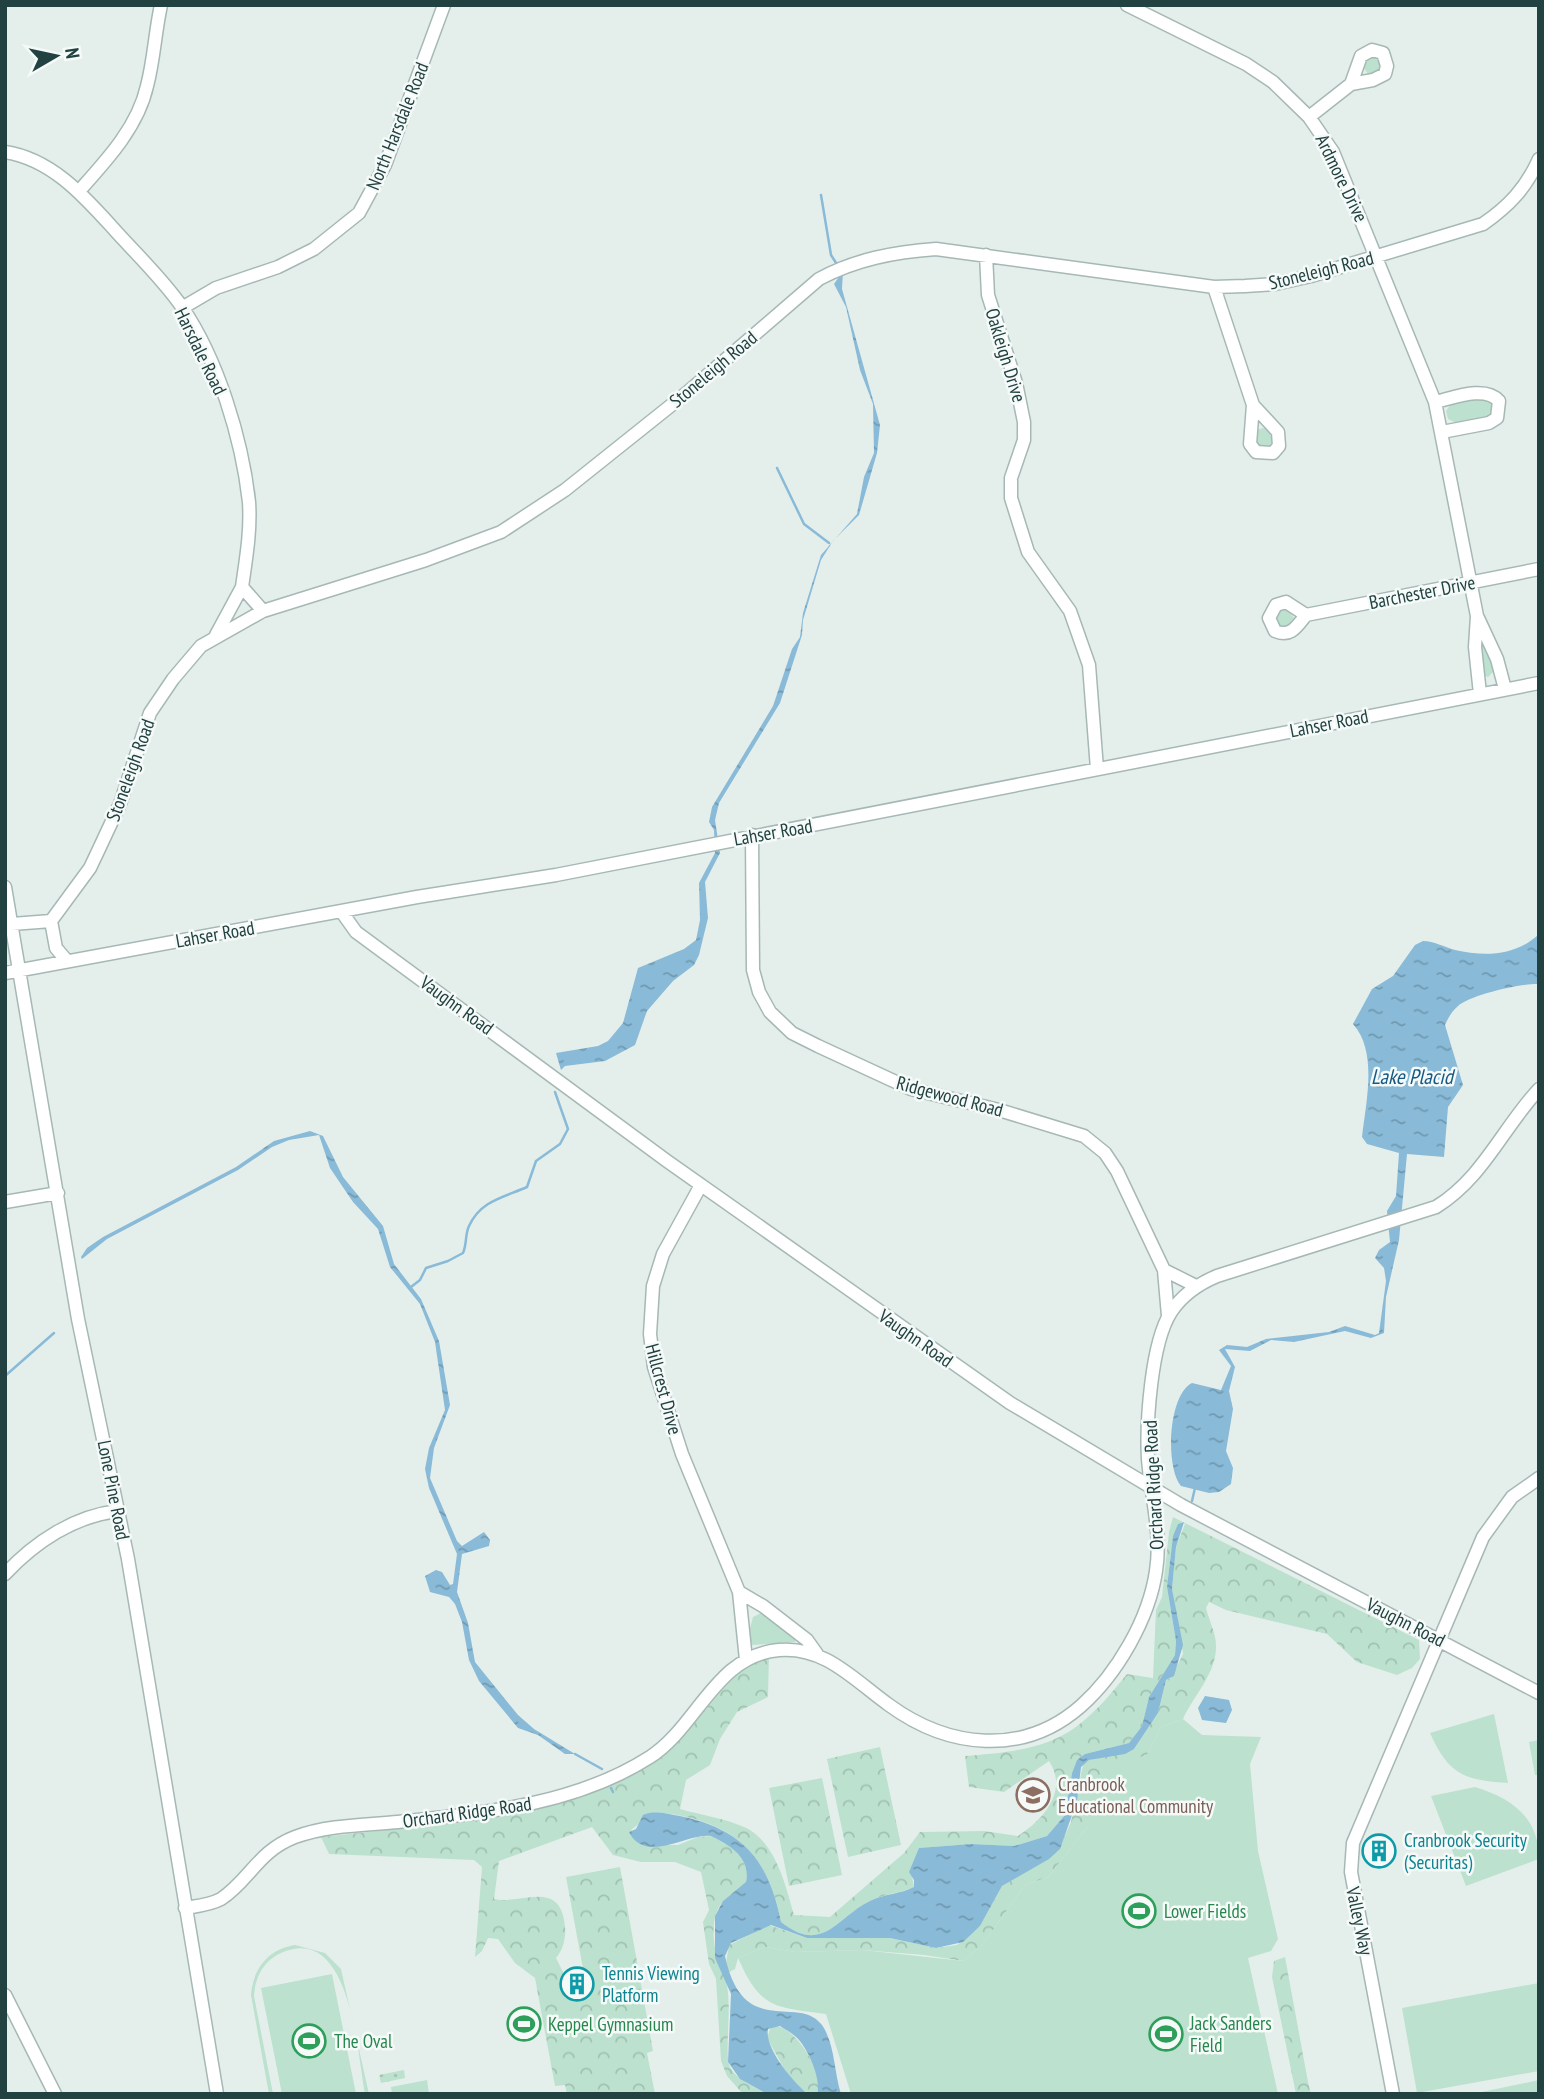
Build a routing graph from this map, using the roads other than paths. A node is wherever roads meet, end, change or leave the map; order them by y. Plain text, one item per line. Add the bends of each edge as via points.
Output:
1 (161, 5) edge
2 (444, 5) edge
3 (1136, 7) edge
4 (1351, 84) dead end
5 (1309, 117) junction
6 (5, 152) edge
7 (1539, 159) edge
8 (79, 191) junction
9 (986, 255) junction
10 (1377, 256) junction
11 (1214, 287) junction
12 (182, 308) junction
13 (1435, 402) junction
14 (1253, 405) dead end
15 (1442, 432) junction
16 (1539, 569) edge
17 (1470, 582) junction
18 (242, 587) junction
19 (263, 611) junction
20 (1306, 615) dead end
21 (1477, 616) junction
22 (216, 635) junction
23 (1539, 683) edge
24 (1505, 690) junction
25 (1480, 694) junction
26 (1097, 769) junction
27 (752, 835) junction
28 (5, 887) edge
29 (341, 911) junction
30 (51, 921) junction
31 (12, 924) junction
32 (67, 961) junction
33 (20, 970) junction
34 (5, 973) edge
35 (1539, 1089) edge
36 (701, 1185) junction
37 (58, 1193) junction
38 (5, 1202) edge
39 (1164, 1270) junction
40 (1196, 1286) junction
41 (1168, 1316) junction
42 (1539, 1478) edge
43 (1152, 1489) junction
44 (118, 1511) junction
45 (5, 1574) edge
46 (739, 1592) junction
47 (1440, 1639) junction
48 (817, 1654) junction
49 (746, 1660) junction
50 (1539, 1693) edge
51 (185, 1908) junction
52 (5, 1995) edge
53 (55, 2094) edge
54 (217, 2094) edge
55 (1393, 2094) edge

1 - 8 street via 141,105 118,144
2 - 12 street, North Harsdale Road via 385,165 359,213 314,249 216,288
3 - 5 street, Ardmore Drive via 1245,64 1287,94
4 - 5 street
5 - 10 street, Ardmore Drive via 1342,168
6 - 8 street, Harsdale Road via 52,171
7 - 10 street, Stoneleigh Road via 1519,193 1483,224
8 - 12 street, Harsdale Road
9 - 11 street, Stoneleigh Road
9 - 19 street, Stoneleigh Road via 936,249 841,267 820,279 689,391 524,518 483,540
9 - 26 street, Oakleigh Drive via 988,295 1024,422 1011,498 1028,552 1070,611 1089,665
10 - 11 street, Stoneleigh Road via 1275,284
10 - 13 street, Ardmore Drive
11 - 14 street
12 - 18 street, Harsdale Road via 224,396 240,453 249,527
13 - 15 street, Ardmore Drive
13 - 15 street via 1479,393 1499,401 1497,418 1489,423
15 - 17 street, Ardmore Drive
16 - 17 street, Barchester Drive
17 - 20 street, Barchester Drive
17 - 21 street, Ardmore Drive
18 - 19 street
18 - 22 street, Harsdale Road
19 - 22 street, Stoneleigh Road
21 - 24 street, Ardmore Drive
21 - 25 street, Ardmore Drive
22 - 30 street, Stoneleigh Road via 181,669 150,713 120,804 90,868
23 - 24 street, Lahser Road
24 - 25 street, Lahser Road
25 - 26 street, Lahser Road
26 - 27 street, Lahser Road
27 - 29 street, Lahser Road via 556,875
27 - 39 street, Ridgewood Road via 753,970 759,992 777,1020 818,1046 911,1089 1084,1136 1112,1162
28 - 31 street, Lone Pine Road
29 - 32 street, Lahser Road
29 - 36 street, Vaughn Road via 356,932
30 - 31 street
30 - 32 street via 56,947
31 - 33 street, Lone Pine Road
32 - 33 street, Lahser Road
33 - 34 street, Lahser Road
33 - 37 street, Lone Pine Road
35 - 40 street via 1516,1115 1483,1167 1436,1207
36 - 43 street, Vaughn Road via 999,1395
36 - 46 street, Hillcrest Drive via 657,1270 650,1343 682,1454
37 - 38 street
37 - 44 street, Lone Pine Road via 78,1319
39 - 40 street
39 - 41 street, Ridgewood Road
40 - 41 street
41 - 43 street, Orchard Ridge Road via 1151,1391 1148,1457
42 - 47 street, Valley Way via 1512,1497 1490,1524
43 - 47 street, Vaughn Road
43 - 48 street, Orchard Ridge Road via 1157,1558 1145,1610 1102,1685 1047,1729 993,1742 942,1735 902,1715
44 - 45 street via 90,1516 61,1530 32,1548
44 - 51 street, Lone Pine Road
46 - 48 street via 807,1640
46 - 49 street, Hillcrest Drive
47 - 50 street, Vaughn Road
47 - 55 street, Valley Way via 1365,1810 1351,1853 1353,1886
48 - 49 street, Orchard Ridge Road via 780,1650
49 - 51 street, Orchard Ridge Road via 721,1680 672,1739 625,1771 521,1807 301,1835 261,1858 221,1898
51 - 54 street, Lone Pine Road
52 - 53 street

